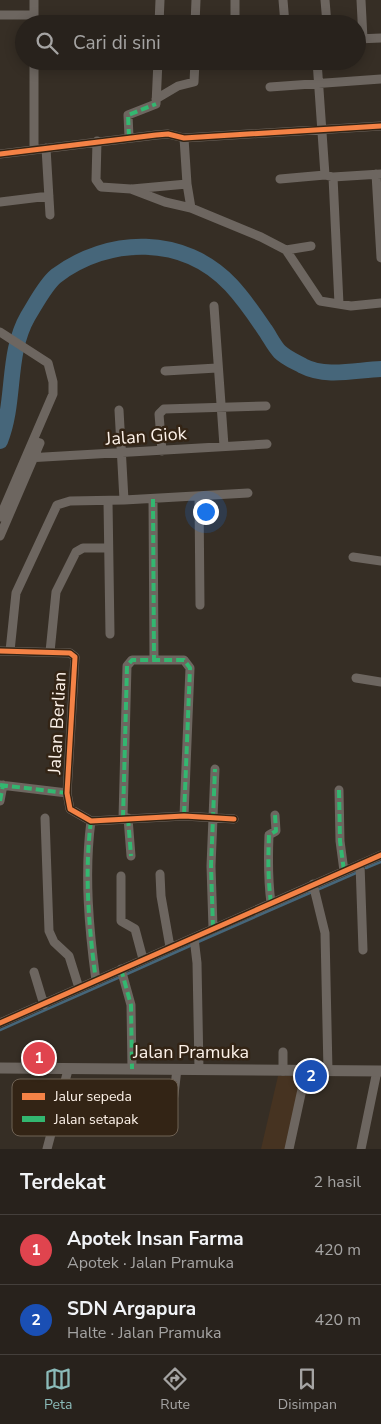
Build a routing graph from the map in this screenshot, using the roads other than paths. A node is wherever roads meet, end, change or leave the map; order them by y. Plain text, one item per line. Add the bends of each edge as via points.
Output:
1 (34, 0) edge
2 (160, 0) edge
3 (196, 0) edge
4 (235, 0) edge
5 (283, 0) edge
6 (325, 0) edge
7 (361, 0) edge
8 (0, 14) edge
9 (34, 15) edge
10 (159, 15) edge
11 (195, 15) edge
12 (235, 15) edge
13 (284, 15) edge
14 (326, 15) edge
15 (361, 15) edge
16 (15, 16) edge
17 (381, 38) edge
18 (366, 39) edge
19 (34, 70) edge
20 (158, 70) edge
21 (194, 70) edge
22 (317, 70) edge
23 (381, 79) edge
24 (318, 83) junction
25 (270, 87) dead end
26 (156, 99) junction
27 (381, 126) edge
28 (321, 130) junction
29 (129, 137) junction
30 (184, 138) junction
31 (97, 141) junction
32 (46, 148) junction
33 (34, 149) junction
34 (0, 154) edge
35 (379, 174) edge
36 (329, 176) junction
37 (280, 179) dead end
38 (187, 184) junction
39 (130, 189) junction
40 (49, 196) junction
41 (0, 202) edge
42 (191, 208) junction
43 (50, 215) dead end
44 (311, 246) dead end
45 (286, 250) junction
46 (381, 258) edge
47 (381, 302) edge
48 (339, 304) junction
49 (214, 306) dead end
50 (0, 332) edge
51 (217, 368) junction
52 (165, 371) dead end
53 (266, 406) dead end
54 (221, 408) junction
55 (119, 410) dead end
56 (267, 444) dead end
57 (224, 446) junction
58 (162, 451) junction
59 (122, 454) junction
60 (31, 458) junction
61 (248, 493) dead end
62 (199, 496) junction
63 (152, 498) junction
64 (124, 500) junction
65 (108, 501) junction
66 (2, 519) edge
67 (0, 536) edge
68 (107, 548) junction
69 (353, 557) dead end
70 (381, 562) edge
71 (200, 605) dead end
72 (110, 634) dead end
73 (0, 651) edge
74 (10, 651) junction
75 (50, 652) junction
76 (154, 660) junction
77 (356, 678) dead end
78 (381, 682) edge
79 (215, 769) dead end
80 (1, 785) edge
81 (339, 790) dead end
82 (67, 793) junction
83 (0, 801) edge
84 (276, 815) dead end
85 (184, 816) junction
86 (45, 818) dead end
87 (126, 818) junction
88 (212, 818) junction
89 (234, 818) dead end
90 (91, 821) junction
91 (381, 855) edge
92 (131, 856) dead end
93 (360, 864) junction
94 (344, 870) junction
95 (160, 874) dead end
96 (121, 876) dead end
97 (313, 884) junction
98 (271, 903) junction
99 (213, 928) junction
100 (194, 938) junction
101 (170, 947) junction
102 (363, 950) dead end
103 (143, 959) junction
104 (121, 969) junction
105 (34, 972) dead end
106 (96, 981) junction
107 (80, 988) junction
108 (44, 1005) junction
109 (0, 1023) edge
110 (283, 1052) dead end
111 (0, 1068) edge
112 (132, 1069) junction
113 (177, 1069) junction
114 (199, 1069) junction
115 (68, 1070) junction
116 (282, 1071) junction
117 (306, 1071) junction
118 (328, 1071) junction
119 (379, 1071) edge
120 (66, 1079) edge
121 (176, 1079) edge
122 (51, 1136) edge
123 (48, 1149) edge
124 (289, 1149) edge
125 (361, 1149) edge

1 - 9 street
2 - 10 street
3 - 11 street
4 - 12 street
5 - 13 street
6 - 14 street
7 - 15 street
8 - 16 street
17 - 18 street
19 - 33 street
20 - 26 street
21 - 26 street via 191,85 178,86
22 - 24 street
23 - 24 street
24 - 25 street
24 - 28 street
26 - 29 street via 156,104 128,115
27 - 28 street
28 - 30 street
28 - 36 street
29 - 30 street via 168,134
29 - 31 street
30 - 38 street
31 - 32 street
31 - 39 street via 97,183
32 - 33 street
32 - 40 street
33 - 34 street
35 - 36 street
35 - 46 street
36 - 37 street
36 - 48 street
38 - 39 street
38 - 42 street
39 - 42 street
40 - 41 street
40 - 43 street
42 - 45 street via 245,229
44 - 45 street
45 - 48 street via 319,300
47 - 48 street via 351,306
49 - 51 street
50 - 60 street via 48,363 53,382 53,394 34,440
51 - 52 street
51 - 54 street
53 - 54 street
54 - 57 street
54 - 58 street via 162,410 159,414
55 - 59 street
56 - 57 street, Jalan Giok
57 - 58 street, Jalan Giok
58 - 59 street, Jalan Giok
59 - 60 street, Jalan Giok
59 - 64 street
60 - 66 street
61 - 62 street
62 - 63 street
62 - 71 street
63 - 64 street
63 - 76 street
64 - 65 street
65 - 68 street
65 - 74 street via 70,501 57,505 16,593
66 - 67 street
68 - 72 street
68 - 75 street via 83,548 76,552 56,592
69 - 70 street
73 - 74 street
74 - 75 street
75 - 82 street, Jalan Berlian via 73,654
76 - 85 street via 184,660 191,673
76 - 87 street via 132,660 127,666
77 - 78 street
79 - 88 street
80 - 82 street
80 - 83 street
81 - 94 street
82 - 90 street via 70,809
84 - 98 street via 276,831 269,835 267,864
85 - 87 street
85 - 88 street
86 - 107 street via 50,931 54,942 69,956
87 - 90 street
87 - 92 street
88 - 89 street
88 - 99 street
90 - 106 street via 88,842 90,938
91 - 93 street
93 - 94 street
93 - 102 street
94 - 97 street
95 - 101 street
96 - 103 street via 121,921 135,929
97 - 98 street
97 - 118 street via 325,933
98 - 99 street
99 - 100 street
100 - 101 street
100 - 114 street
101 - 103 street
103 - 104 street
104 - 106 street
104 - 112 street via 131,1005
105 - 108 street
106 - 107 street
107 - 108 street
108 - 109 street
110 - 116 street
111 - 115 street, Jalan Pramuka
112 - 113 street, Jalan Pramuka
112 - 115 street, Jalan Pramuka
113 - 114 street, Jalan Pramuka
113 - 121 street
114 - 116 street, Jalan Pramuka
115 - 120 street
116 - 117 street, Jalan Pramuka
117 - 118 street, Jalan Pramuka
117 - 124 street
118 - 119 street, Jalan Pramuka
119 - 125 street
122 - 123 street

